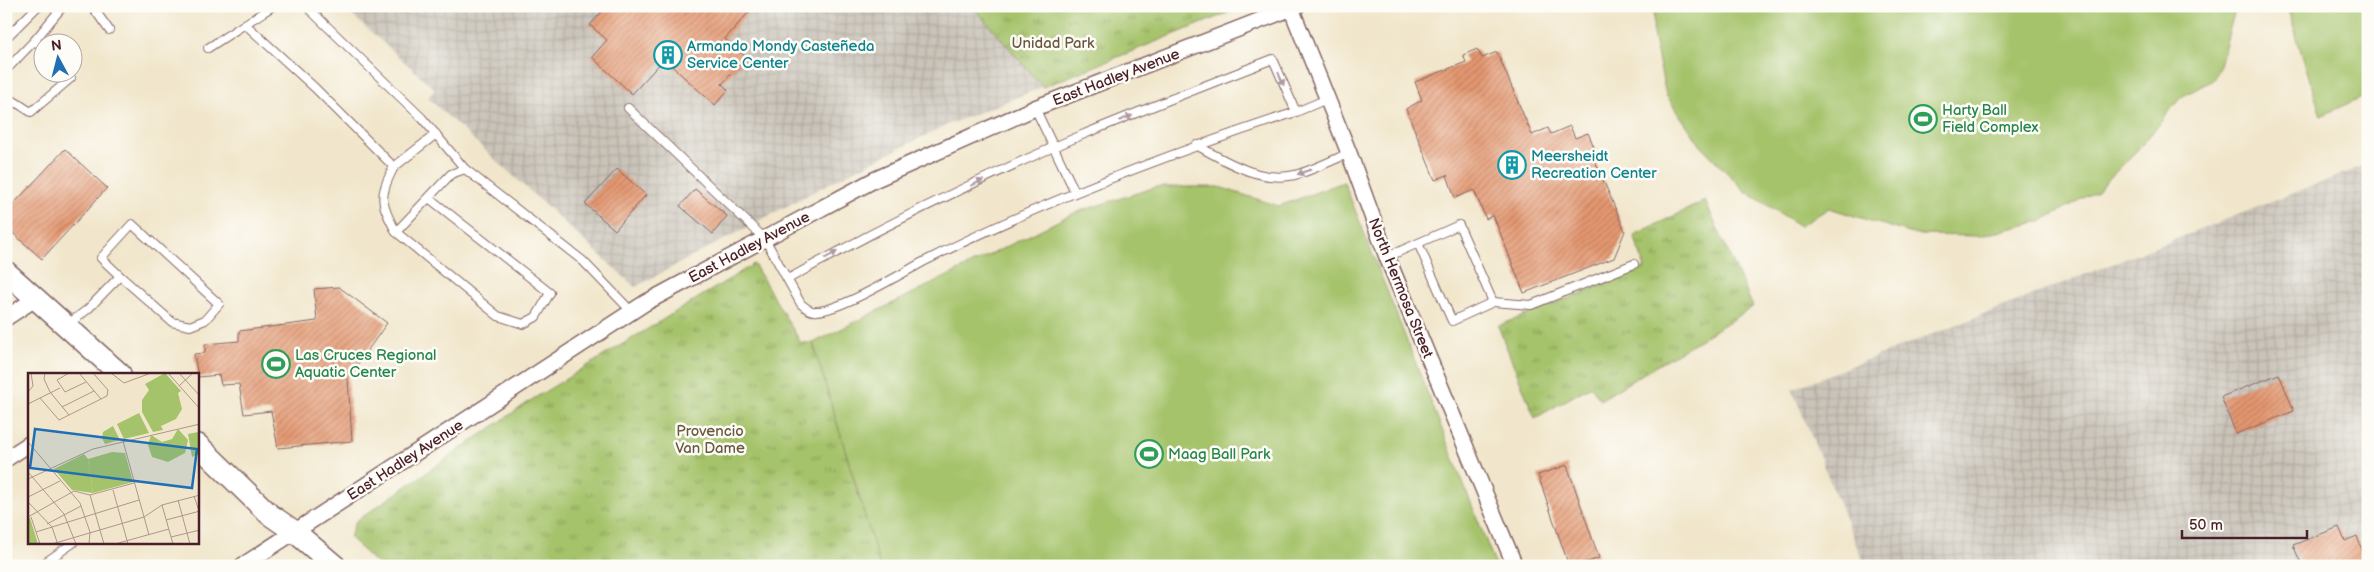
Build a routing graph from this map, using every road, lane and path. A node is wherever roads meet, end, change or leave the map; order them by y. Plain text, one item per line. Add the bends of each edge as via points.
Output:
1 (38, 6) edge
2 (62, 6) edge
3 (92, 6) edge
4 (273, 6) edge
5 (306, 6) edge
6 (1292, 7) edge
7 (245, 24) junction
8 (108, 30) dead end
9 (41, 32) edge
10 (6, 38) edge
11 (32, 43) edge
12 (208, 48) dead end
13 (6, 70) edge
14 (66, 82) edge
15 (6, 96) edge
16 (1328, 99) junction
17 (628, 108) dead end
18 (1035, 108) junction
19 (1296, 112) junction
20 (436, 134) junction
21 (1196, 145) junction
22 (1054, 148) junction
23 (1349, 153) junction
24 (394, 167) junction
25 (465, 169) junction
26 (1075, 192) junction
27 (428, 198) junction
28 (396, 232) junction
29 (765, 238) junction
30 (1418, 243) junction
31 (1388, 257) junction
32 (1634, 264) dead end
33 (6, 272) edge
34 (120, 276) junction
35 (788, 279) junction
36 (35, 299) junction
37 (1493, 302) junction
38 (632, 312) junction
39 (6, 318) edge
40 (65, 326) junction
41 (119, 373) edge
42 (28, 445) edge
43 (200, 452) edge
44 (6, 459) edge
45 (295, 532) junction
46 (72, 544) edge
47 (40, 566) edge
48 (242, 566) edge
49 (335, 566) edge
50 (1515, 566) edge

1 - 10 lane
2 - 9 lane
3 - 8 lane
4 - 7 lane
5 - 20 lane
6 - 16 street, North Hermosa Street
6 - 18 street, East Hadley Avenue
7 - 12 lane
7 - 24 lane
11 - 13 lane
14 - 15 lane via 31,112
16 - 19 lane
16 - 23 street, North Hermosa Street
17 - 29 lane
18 - 22 lane
18 - 29 street, East Hadley Avenue via 874,180
19 - 21 lane
22 -> 19 lane via 1273,59
20 - 24 lane
20 - 25 lane
23 -> 21 lane via 1294,175 1276,177 1235,166
21 - 26 lane
22 - 26 lane
35 -> 22 lane via 856,242
23 - 31 street, North Hermosa Street
24 - 28 lane via 384,186 383,207
25 - 27 lane via 451,174
25 - 38 lane via 584,261
26 - 35 lane via 829,309 807,310
27 - 28 lane
27 - 28 lane via 550,292 536,317 523,324 498,316
29 - 35 lane
29 - 38 street, East Hadley Avenue
30 - 31 lane
30 - 37 lane via 1459,225
30 - 37 lane via 1452,321
31 - 50 street, North Hermosa Street
32 - 37 lane via 1531,305
33 - 36 main road
34 - 34 lane via 172,322 190,326 205,320 219,304 132,224 101,258
34 - 40 lane via 88,309
36 - 39 street
36 - 40 main road
38 - 45 street, East Hadley Avenue
40 - 41 main road
42 - 44 street
43 - 45 main road via 269,514
45 - 48 street, East Hadley Avenue
45 - 49 main road
46 - 47 lane

